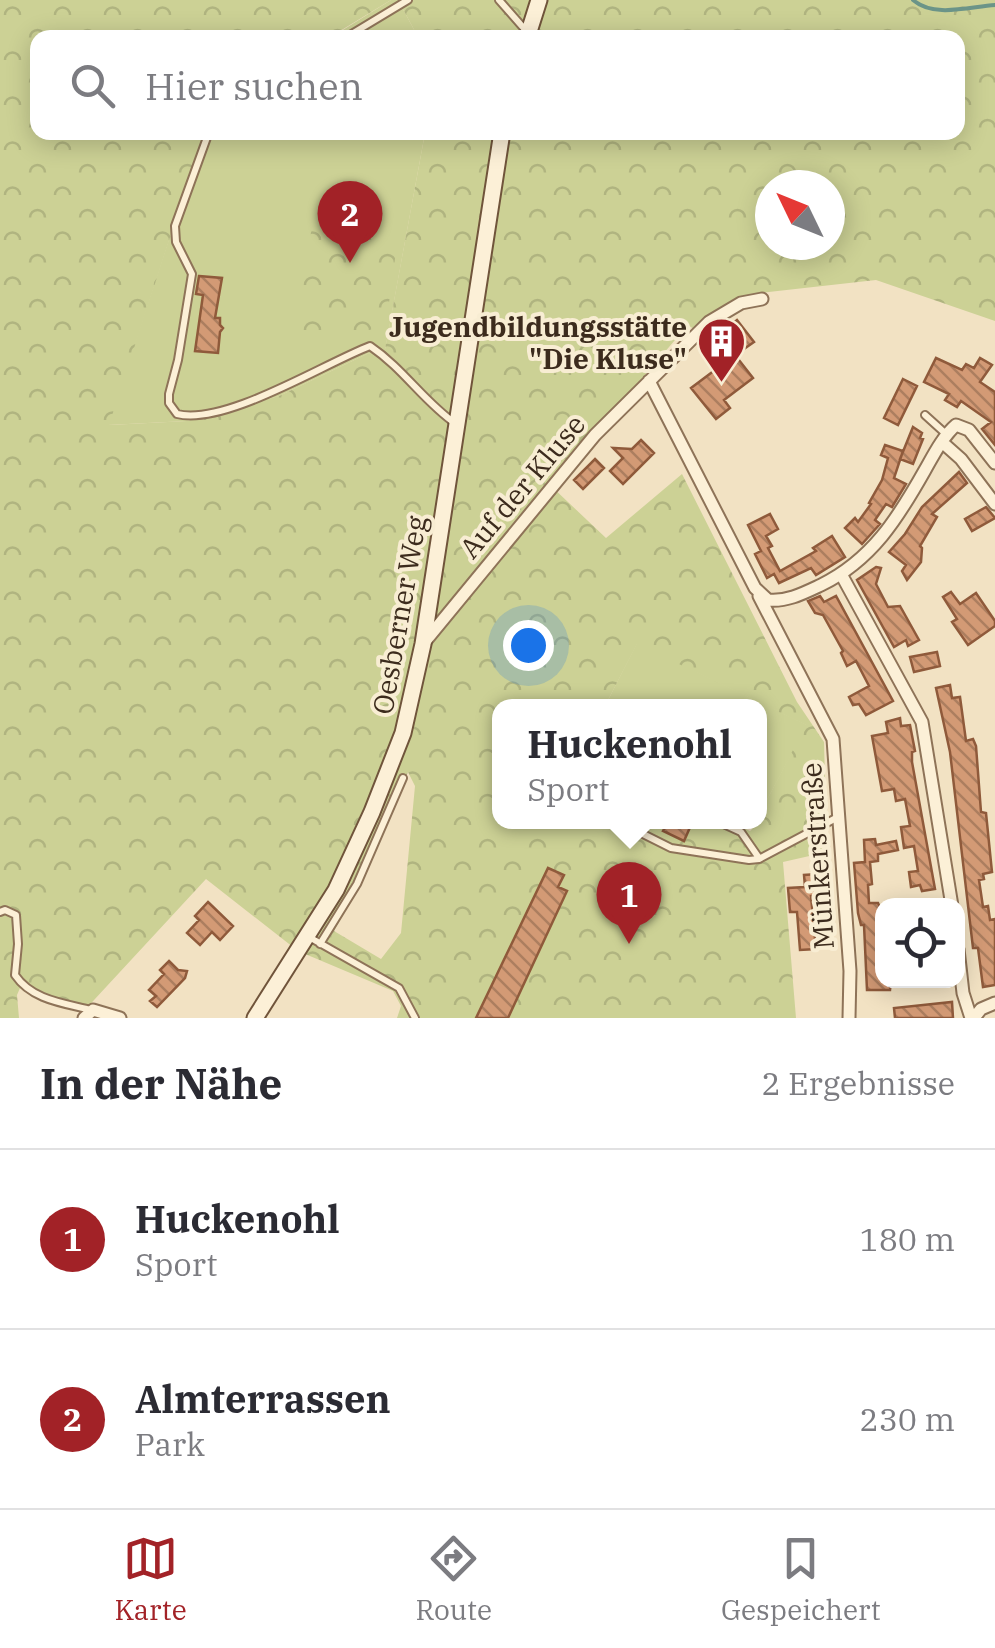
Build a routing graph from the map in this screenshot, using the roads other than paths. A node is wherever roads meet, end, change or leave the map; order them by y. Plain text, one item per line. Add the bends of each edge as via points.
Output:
1 (408, 0) edge
2 (499, 0) edge
3 (539, 0) edge
4 (359, 30) edge
5 (523, 30) edge
6 (530, 30) edge
7 (206, 140) edge
8 (501, 140) edge
9 (762, 298) dead end
10 (648, 380) junction
11 (925, 415) dead end
12 (457, 425) junction
13 (947, 436) junction
14 (995, 463) edge
15 (995, 504) edge
16 (841, 574) junction
17 (757, 591) junction
18 (423, 644) junction
19 (403, 778) dead end
20 (840, 816) junction
21 (633, 829) edge
22 (733, 829) edge
23 (759, 858) junction
24 (951, 898) edge
25 (0, 912) edge
26 (314, 940) junction
27 (963, 988) edge
28 (995, 1003) edge
29 (88, 1014) edge
30 (120, 1018) edge
31 (255, 1018) edge
32 (415, 1018) edge
33 (849, 1018) edge
34 (972, 1018) edge

1 - 4 lane
2 - 5 lane
3 - 6 street
7 - 12 lane via 175,226 192,274 170,403 178,414 221,410 370,346
8 - 12 street, Oesberner Weg
9 - 10 street, Auf der Kluse via 710,322
10 - 17 street, Münkerstraße
10 - 18 street, Auf der Kluse via 550,486
11 - 13 lane
12 - 18 street, Oesberner Weg
13 - 14 street via 956,426 969,430
13 - 15 street
13 - 16 street via 884,537
16 - 17 street via 782,600
16 - 24 street via 922,722
17 - 20 street, Münkerstraße via 831,733
18 - 26 street, Oesberner Weg via 403,732
19 - 26 lane via 357,884
20 - 23 lane
20 - 33 street, Münkerstraße
21 - 23 lane via 671,848
22 - 23 lane
25 - 29 lane via 16,915 20,982
26 - 31 street, Oesberner Weg
26 - 32 lane via 399,988
27 - 34 street
28 - 34 street
29 - 30 street

